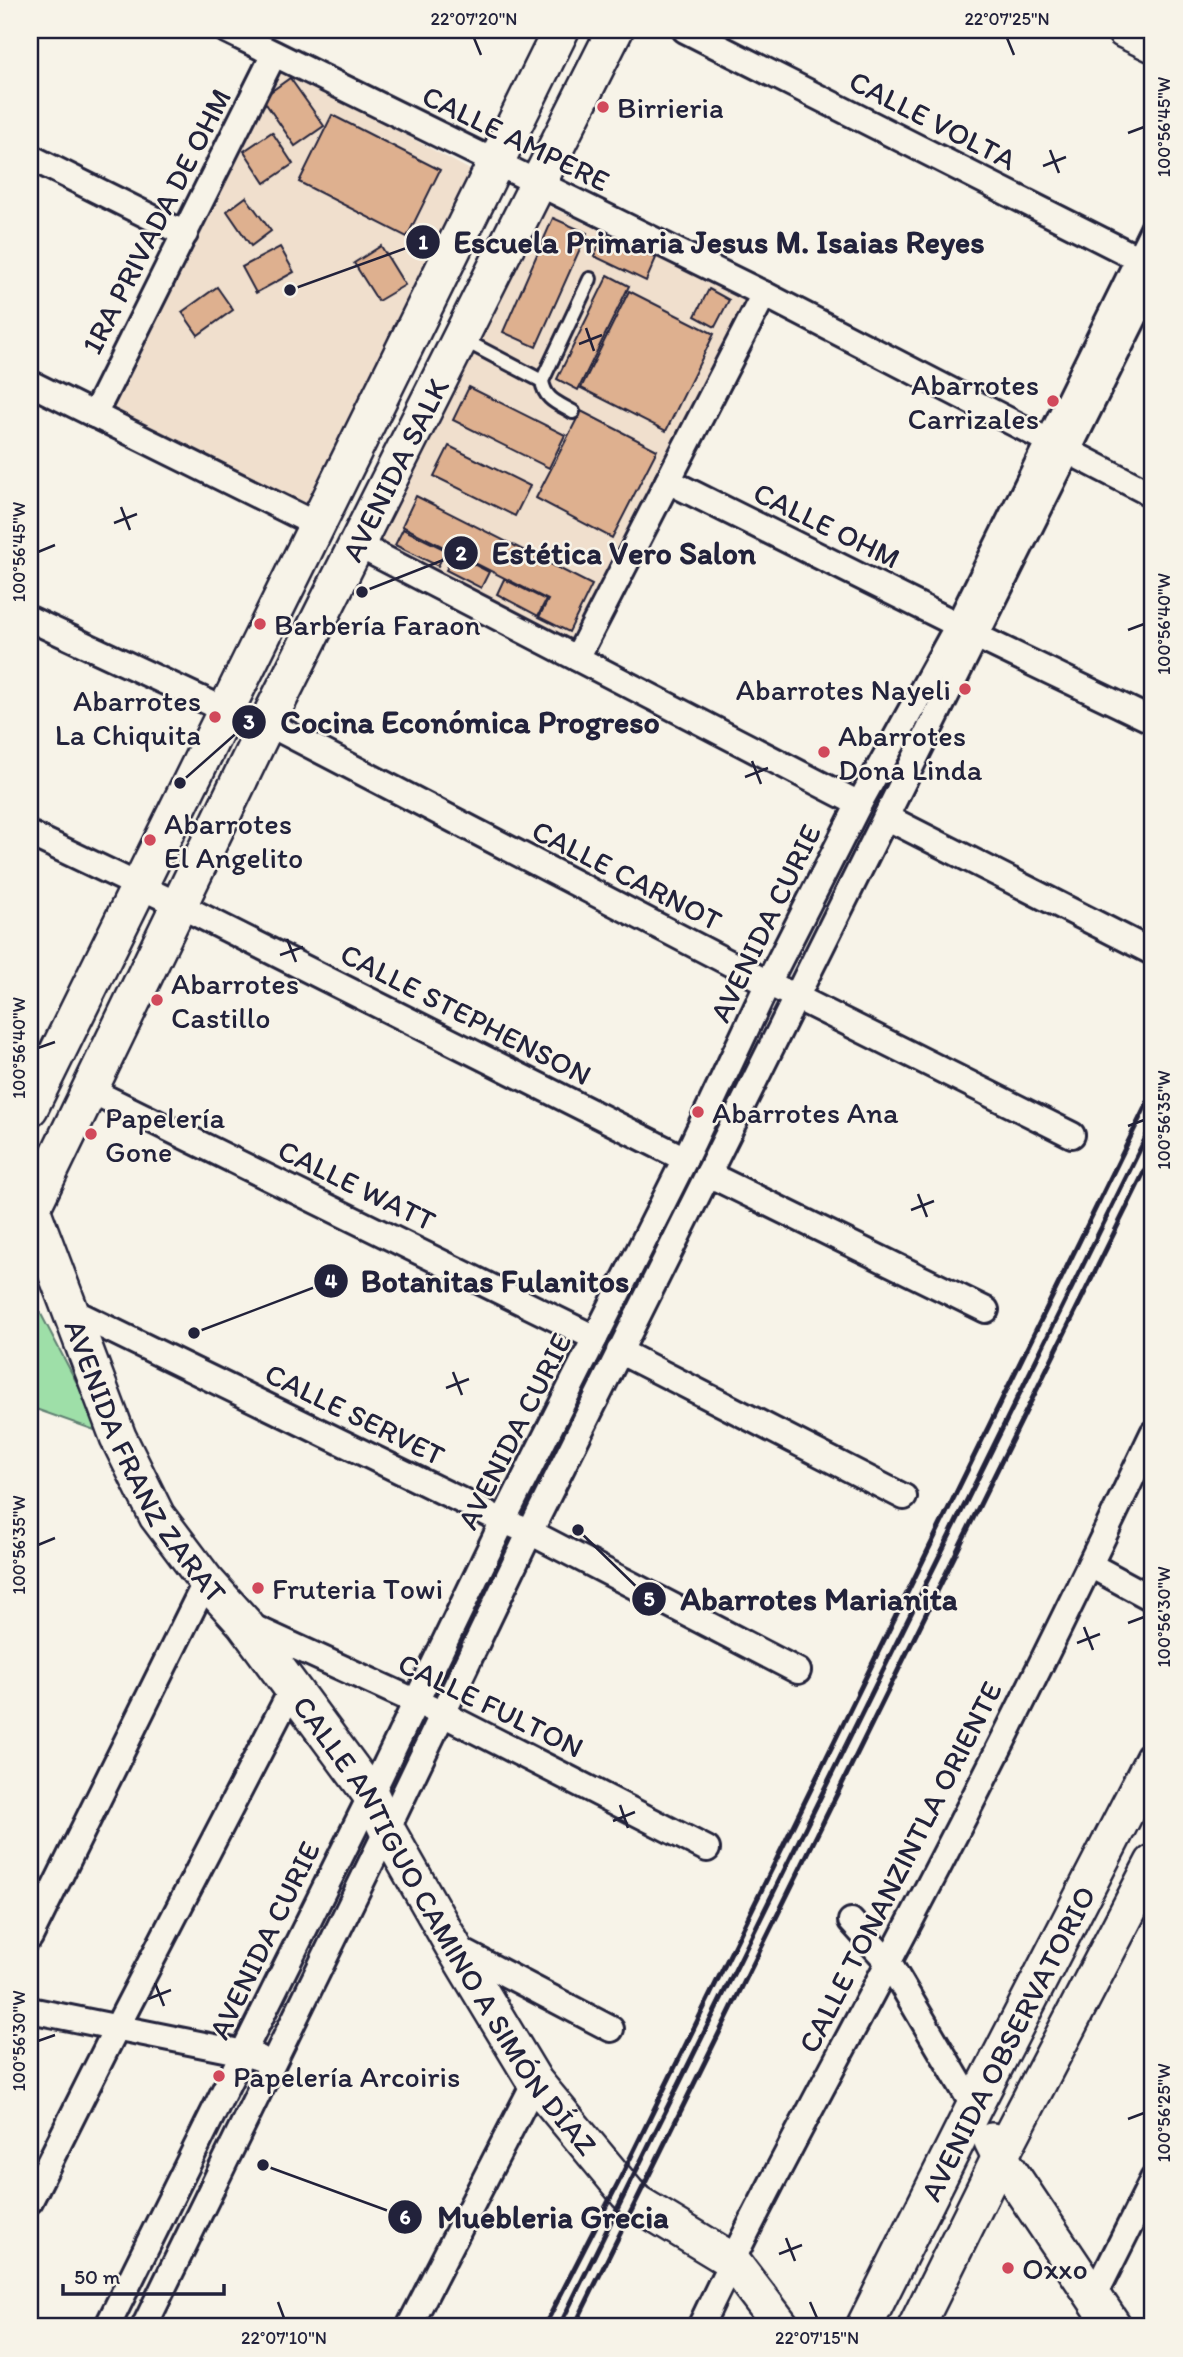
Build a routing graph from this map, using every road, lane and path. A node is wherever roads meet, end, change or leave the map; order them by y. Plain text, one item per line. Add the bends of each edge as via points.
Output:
1 (226, 30) edge
2 (561, 30) edge
3 (615, 30) edge
4 (685, 30) edge
5 (1124, 30) edge
6 (1153, 44) edge
7 (274, 54) junction
8 (30, 157) edge
9 (495, 164) junction
10 (539, 185) junction
11 (1153, 229) edge
12 (185, 234) junction
13 (1146, 262) edge
14 (590, 279) dead end
15 (1153, 280) edge
16 (764, 294) junction
17 (461, 339) junction
18 (542, 381) junction
19 (30, 383) edge
20 (573, 412) dead end
21 (94, 415) junction
22 (1058, 447) junction
23 (668, 481) junction
24 (1153, 495) edge
25 (317, 525) junction
26 (358, 545) junction
27 (30, 619) edge
28 (967, 631) junction
29 (577, 658) junction
30 (225, 710) junction
31 (1153, 722) edge
32 (267, 723) junction
33 (859, 804) junction
34 (886, 817) junction
35 (30, 834) edge
36 (138, 886) junction
37 (179, 905) junction
38 (1152, 952) edge
39 (768, 983) junction
40 (796, 995) junction
41 (90, 1090) junction
42 (30, 1108) edge
43 (1072, 1135) dead end
44 (30, 1151) edge
45 (685, 1159) junction
46 (708, 1174) junction
47 (34, 1204) edge
48 (70, 1310) junction
49 (986, 1310) dead end
50 (595, 1338) junction
51 (619, 1350) junction
52 (1153, 1433) edge
53 (904, 1497) dead end
54 (503, 1521) junction
55 (530, 1532) junction
56 (1090, 1565) junction
57 (206, 1581) junction
58 (1153, 1599) edge
59 (244, 1623) junction
60 (798, 1671) dead end
61 (292, 1689) junction
62 (417, 1701) junction
63 (443, 1714) junction
64 (1153, 1759) edge
65 (371, 1795) junction
66 (387, 1830) junction
67 (707, 1849) dead end
68 (1153, 1863) edge
69 (851, 1921) dead end
70 (30, 1937) edge
71 (453, 1946) junction
72 (889, 1962) junction
73 (30, 2010) edge
74 (116, 2029) junction
75 (611, 2029) dead end
76 (244, 2053) junction
77 (273, 2063) junction
78 (535, 2081) junction
79 (974, 2107) junction
80 (1000, 2157) junction
81 (1153, 2179) edge
82 (30, 2201) edge
83 (731, 2260) junction
84 (1094, 2297) junction
85 (926, 2322) edge
86 (107, 2327) edge
87 (144, 2327) edge
88 (409, 2327) edge
89 (700, 2327) edge
90 (782, 2327) edge
91 (864, 2327) edge
92 (1115, 2327) edge

1 - 7 street, CALLE AMPERE
2 - 9 main road, AVENIDA SALK
3 - 10 main road, AVENIDA SALK
4 - 13 street, CALLE VOLTA
5 - 6 main road
7 - 9 street, CALLE AMPERE
7 - 12 street, 1RA PRIVADA DE OHM
8 - 12 street
9 - 10 street, CALLE AMPERE
9 - 25 main road, AVENIDA SALK
10 - 16 street, CALLE AMPERE
10 - 17 main road, AVENIDA SALK
11 - 13 street, AVENIDA CURIE
12 - 21 street, 1RA PRIVADA DE OHM
13 - 22 street, AVENIDA CURIE
14 - 18 lane
15 - 22 street, AVENIDA CURIE
16 - 22 street, CALLE AMPERE
16 - 23 street
17 - 18 lane
17 - 26 main road, AVENIDA SALK
18 - 20 lane via 549,398
19 - 21 street
21 - 25 street
22 - 24 street, CALLE AMPERE
22 - 28 street, AVENIDA CURIE
23 - 28 street, CALLE OHM
23 - 29 street
25 - 30 main road, AVENIDA SALK
26 - 29 street
26 - 32 main road, AVENIDA SALK
27 - 30 street
28 - 31 street, CALLE OHM
28 - 33 street, AVENIDA CURIE
28 - 34 street, AVENIDA CURIE
29 - 33 street
30 - 36 main road, AVENIDA SALK
32 - 37 main road, AVENIDA SALK
32 - 39 street, CALLE CARNOT
33 - 39 street, AVENIDA CURIE
34 - 38 street
34 - 40 street, AVENIDA CURIE
35 - 36 street, CALLE STEPHENSON
36 - 37 street, CALLE STEPHENSON
36 - 42 main road, AVENIDA SALK
37 - 41 main road, AVENIDA SALK
37 - 45 street, CALLE STEPHENSON
39 - 40 street, CALLE CARNOT
39 - 45 street, AVENIDA CURIE
40 - 43 street, CALLE CARNOT
40 - 46 street, AVENIDA CURIE
41 - 47 main road, AVENIDA SALK
41 - 50 street, CALLE WATT
44 - 47 main road, AVENIDA FRANZ ZARAT via 45,1168
45 - 50 street, AVENIDA CURIE
46 - 49 street
46 - 51 street, AVENIDA CURIE
47 - 48 main road, AVENIDA FRANZ ZARAT
48 - 54 street, CALLE SERVET
48 - 57 main road, AVENIDA FRANZ ZARAT via 118,1437 157,1516
50 - 54 street, AVENIDA CURIE
51 - 53 street
51 - 55 street, AVENIDA CURIE
52 - 56 street, CALLE TONANZINTLA ORIENTE
54 - 55 street, CALLE SERVET
54 - 62 street, AVENIDA CURIE
55 - 60 street, CALLE SERVET
55 - 63 street, AVENIDA CURIE
56 - 58 street
56 - 72 street, CALLE TONANZINTLA ORIENTE
57 - 59 main road, AVENIDA FRANZ ZARAT
57 - 70 street
59 - 61 main road, CALLE ANTIGUO CAMINO A SIMÓN DÍAZ
59 - 62 street, CALLE FULTON
61 - 65 main road, CALLE ANTIGUO CAMINO A SIMÓN DÍAZ
61 - 74 street
62 - 63 street, CALLE FULTON
62 - 65 street, AVENIDA CURIE
63 - 66 street, AVENIDA CURIE
63 - 67 street, CALLE FULTON
64 - 79 main road, AVENIDA OBSERVATORIO
65 - 66 main road, CALLE ANTIGUO CAMINO A SIMÓN DÍAZ
65 - 76 street, AVENIDA CURIE
66 - 71 main road, CALLE ANTIGUO CAMINO A SIMÓN DÍAZ
66 - 77 street, AVENIDA CURIE
68 - 80 main road, AVENIDA OBSERVATORIO
69 - 72 street
71 - 75 street
71 - 78 main road, CALLE ANTIGUO CAMINO A SIMÓN DÍAZ
72 - 79 street
72 - 83 street, CALLE TONANZINTLA ORIENTE
73 - 74 street
74 - 76 street
74 - 82 street
76 - 77 street
76 - 86 street, AVENIDA CURIE
77 - 87 street, AVENIDA CURIE
78 - 83 main road, CALLE ANTIGUO CAMINO A SIMÓN DÍAZ via 637,2203
78 - 88 street
79 - 80 main road
79 - 91 main road, AVENIDA OBSERVATORIO
80 - 84 main road
80 - 85 main road, AVENIDA OBSERVATORIO
81 - 84 street
83 - 89 street, CALLE TONANZINTLA ORIENTE
83 - 90 main road, CALLE ANTIGUO CAMINO A SIMÓN DÍAZ
84 - 92 main road

